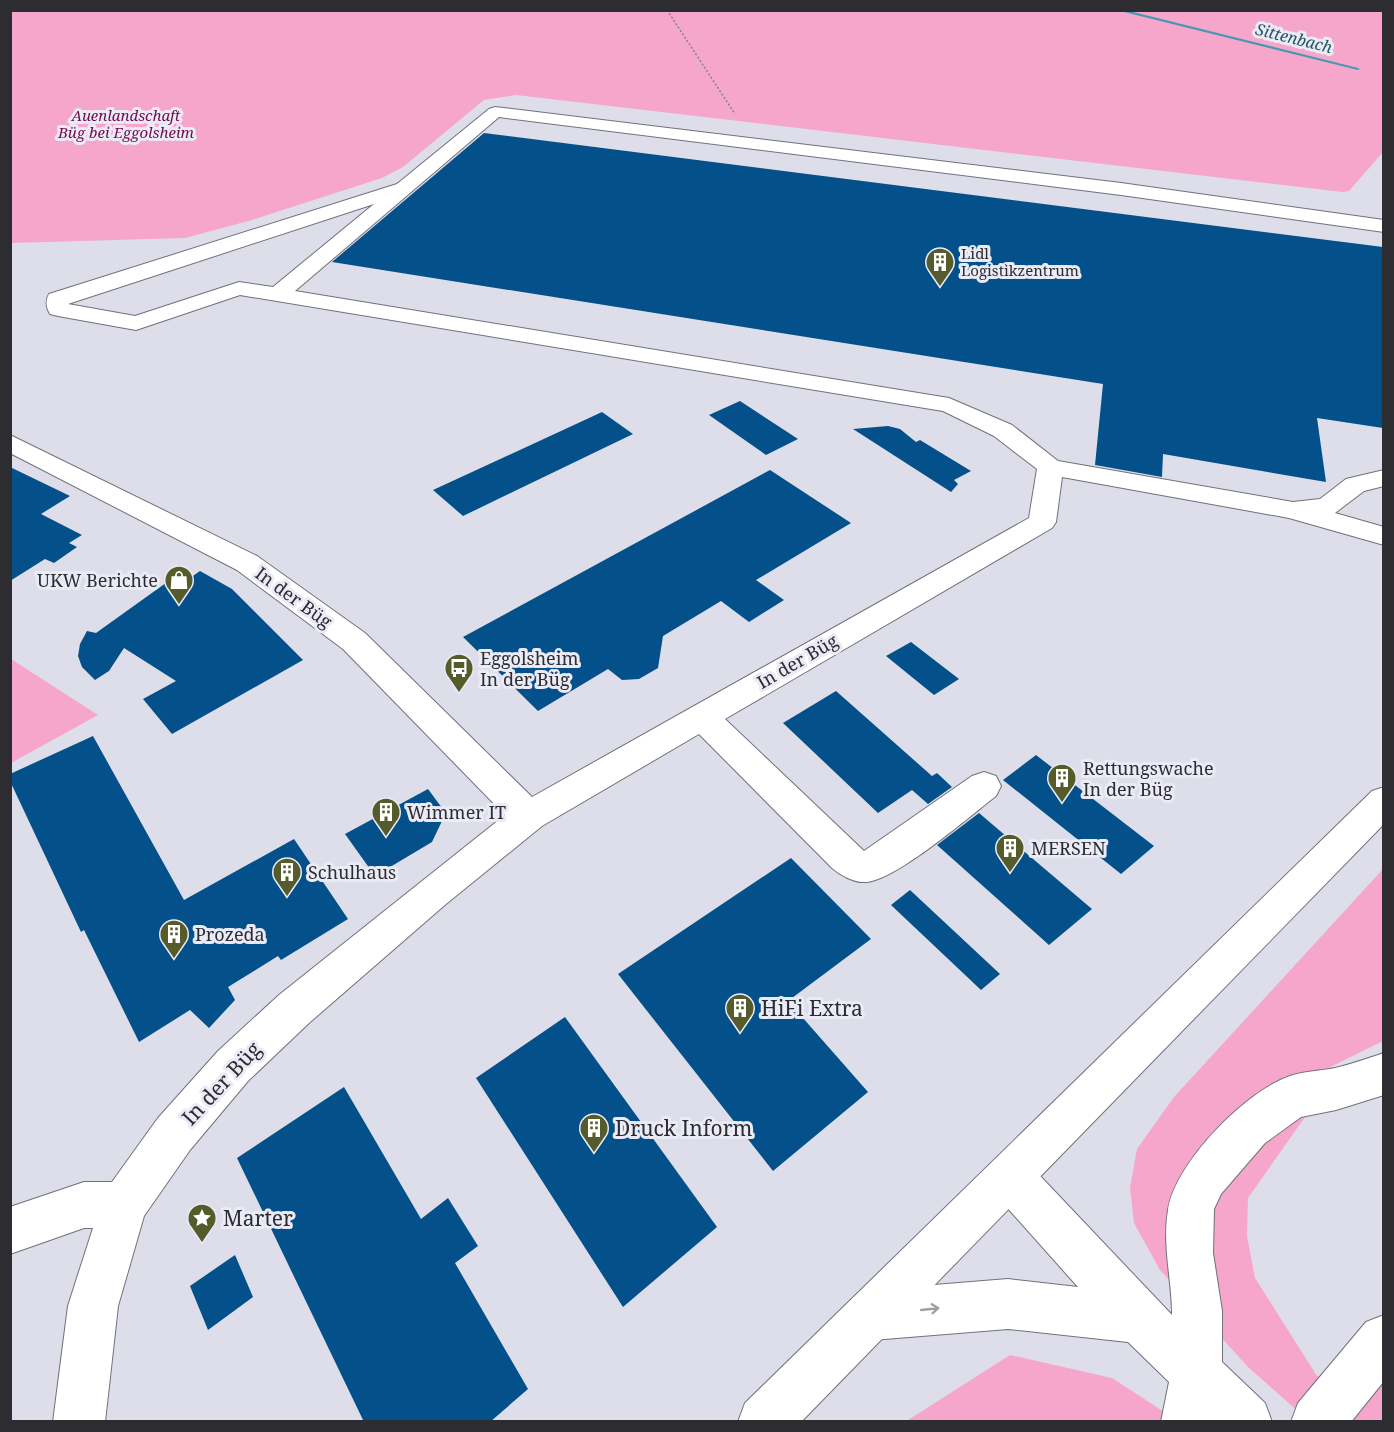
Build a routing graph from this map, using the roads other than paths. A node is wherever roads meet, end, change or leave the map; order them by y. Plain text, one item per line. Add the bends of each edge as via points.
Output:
1 (405, 188) junction
2 (1383, 226) edge
3 (278, 294) junction
4 (10, 443) edge
5 (1383, 478) edge
6 (1048, 481) junction
7 (1292, 510) junction
8 (1383, 536) edge
9 (701, 716) junction
10 (984, 786) dead end
11 (1383, 801) edge
12 (530, 816) junction
13 (1383, 1074) edge
14 (1010, 1177) junction
15 (124, 1205) junction
16 (10, 1231) edge
17 (872, 1315) junction
18 (1140, 1318) junction
19 (1383, 1340) edge
20 (1196, 1373) junction
21 (79, 1422) edge
22 (764, 1422) edge
23 (1187, 1422) edge
24 (1246, 1422) edge
25 (1317, 1422) edge

1 - 2 street via 495,112 1121,189
1 - 3 street
1 - 3 street via 57,299 58,309 136,322 239,288
3 - 6 street via 949,405 1003,429 1030,447
4 - 12 street, In der Büg via 256,569 354,641
5 - 7 street via 1355,485 1327,507
6 - 7 street
6 - 9 street, In der Büg via 1042,522
7 - 8 street
9 - 10 street via 855,866 877,864
9 - 12 street, In der Büg
11 - 14 street
12 - 15 street, In der Büg via 303,1001 233,1066 174,1134
13 - 20 street via 1336,1089 1292,1097 1249,1127 1205,1178 1191,1208 1189,1253 1197,1311
14 - 17 street
14 - 18 street
15 - 16 street via 84,1205
15 - 21 street, In der Büg via 93,1306
17 -> 18 street via 1008,1304
17 - 22 street
18 - 20 street
19 - 25 street
20 - 23 street
20 - 24 street

